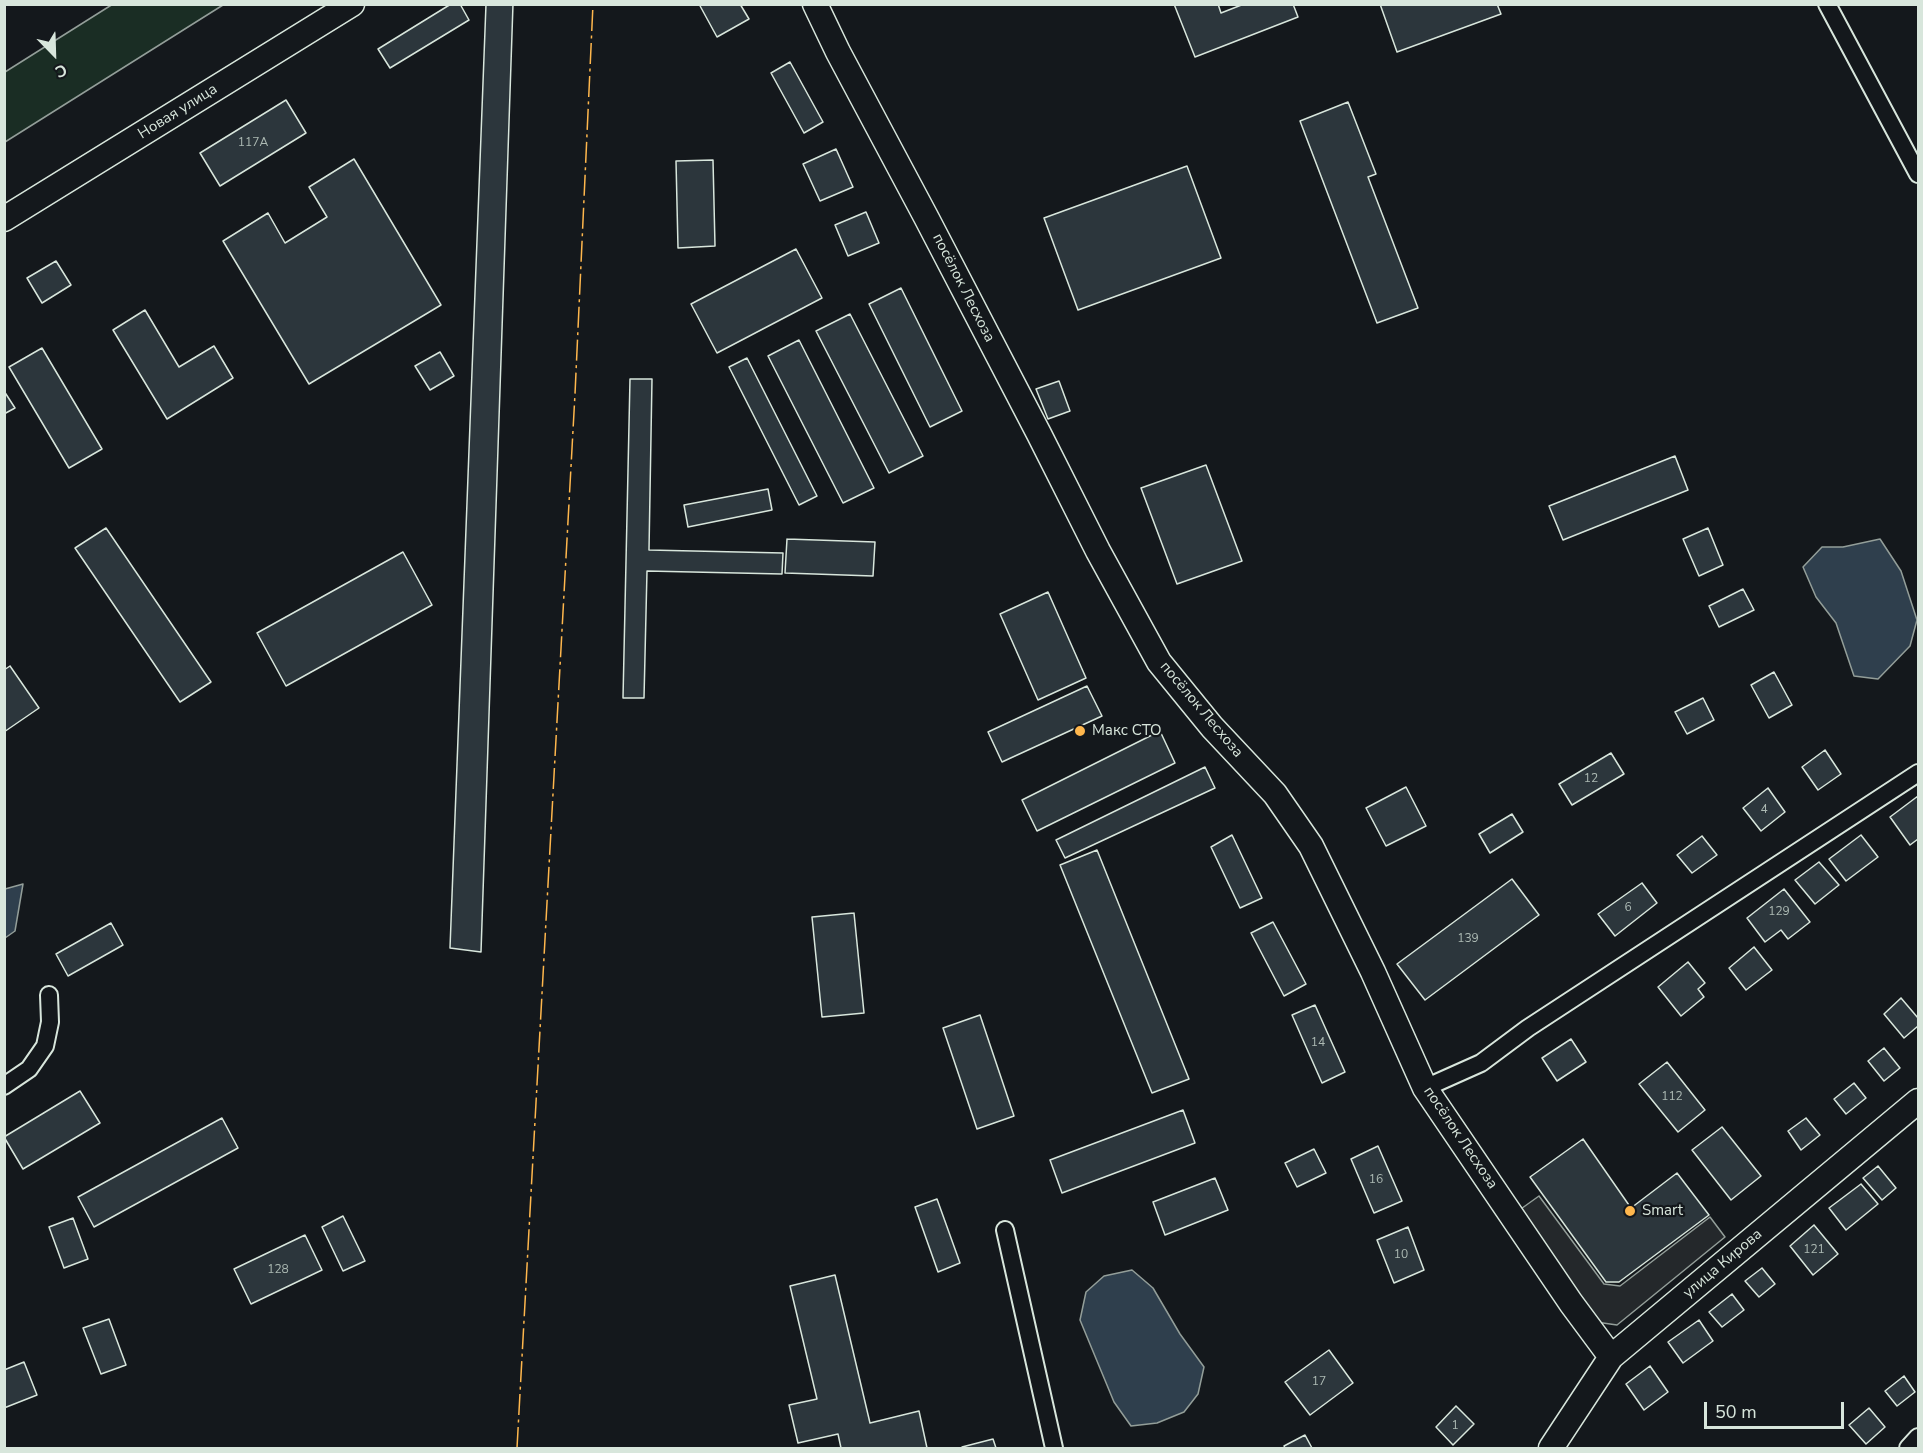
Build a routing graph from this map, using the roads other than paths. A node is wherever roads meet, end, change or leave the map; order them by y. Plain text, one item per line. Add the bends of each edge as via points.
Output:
1 (351, 4) edge
2 (815, 4) edge
3 (1827, 4) edge
4 (1918, 174) edge
5 (4, 219) edge
6 (1918, 773) edge
7 (49, 995) dead end
8 (4, 1086) edge
9 (1425, 1088) junction
10 (1918, 1101) edge
11 (1005, 1230) dead end
12 (1611, 1357) junction
13 (1918, 1437) edge
14 (1053, 1449) edge
15 (1551, 1449) edge
16 (1908, 1449) edge

1 - 5 street, Новая улица
2 - 9 street, посёлок Лесхоза via 1098,552 1159,662 1212,727 1275,794 1311,846
3 - 4 street
6 - 9 street via 1528,1028 1481,1063
7 - 8 street via 50,1022 45,1046 29,1069
9 - 12 street, посёлок Лесхоза
10 - 12 street, улица Кирова
11 - 14 street
12 - 15 street, улица Кирова
13 - 16 street

